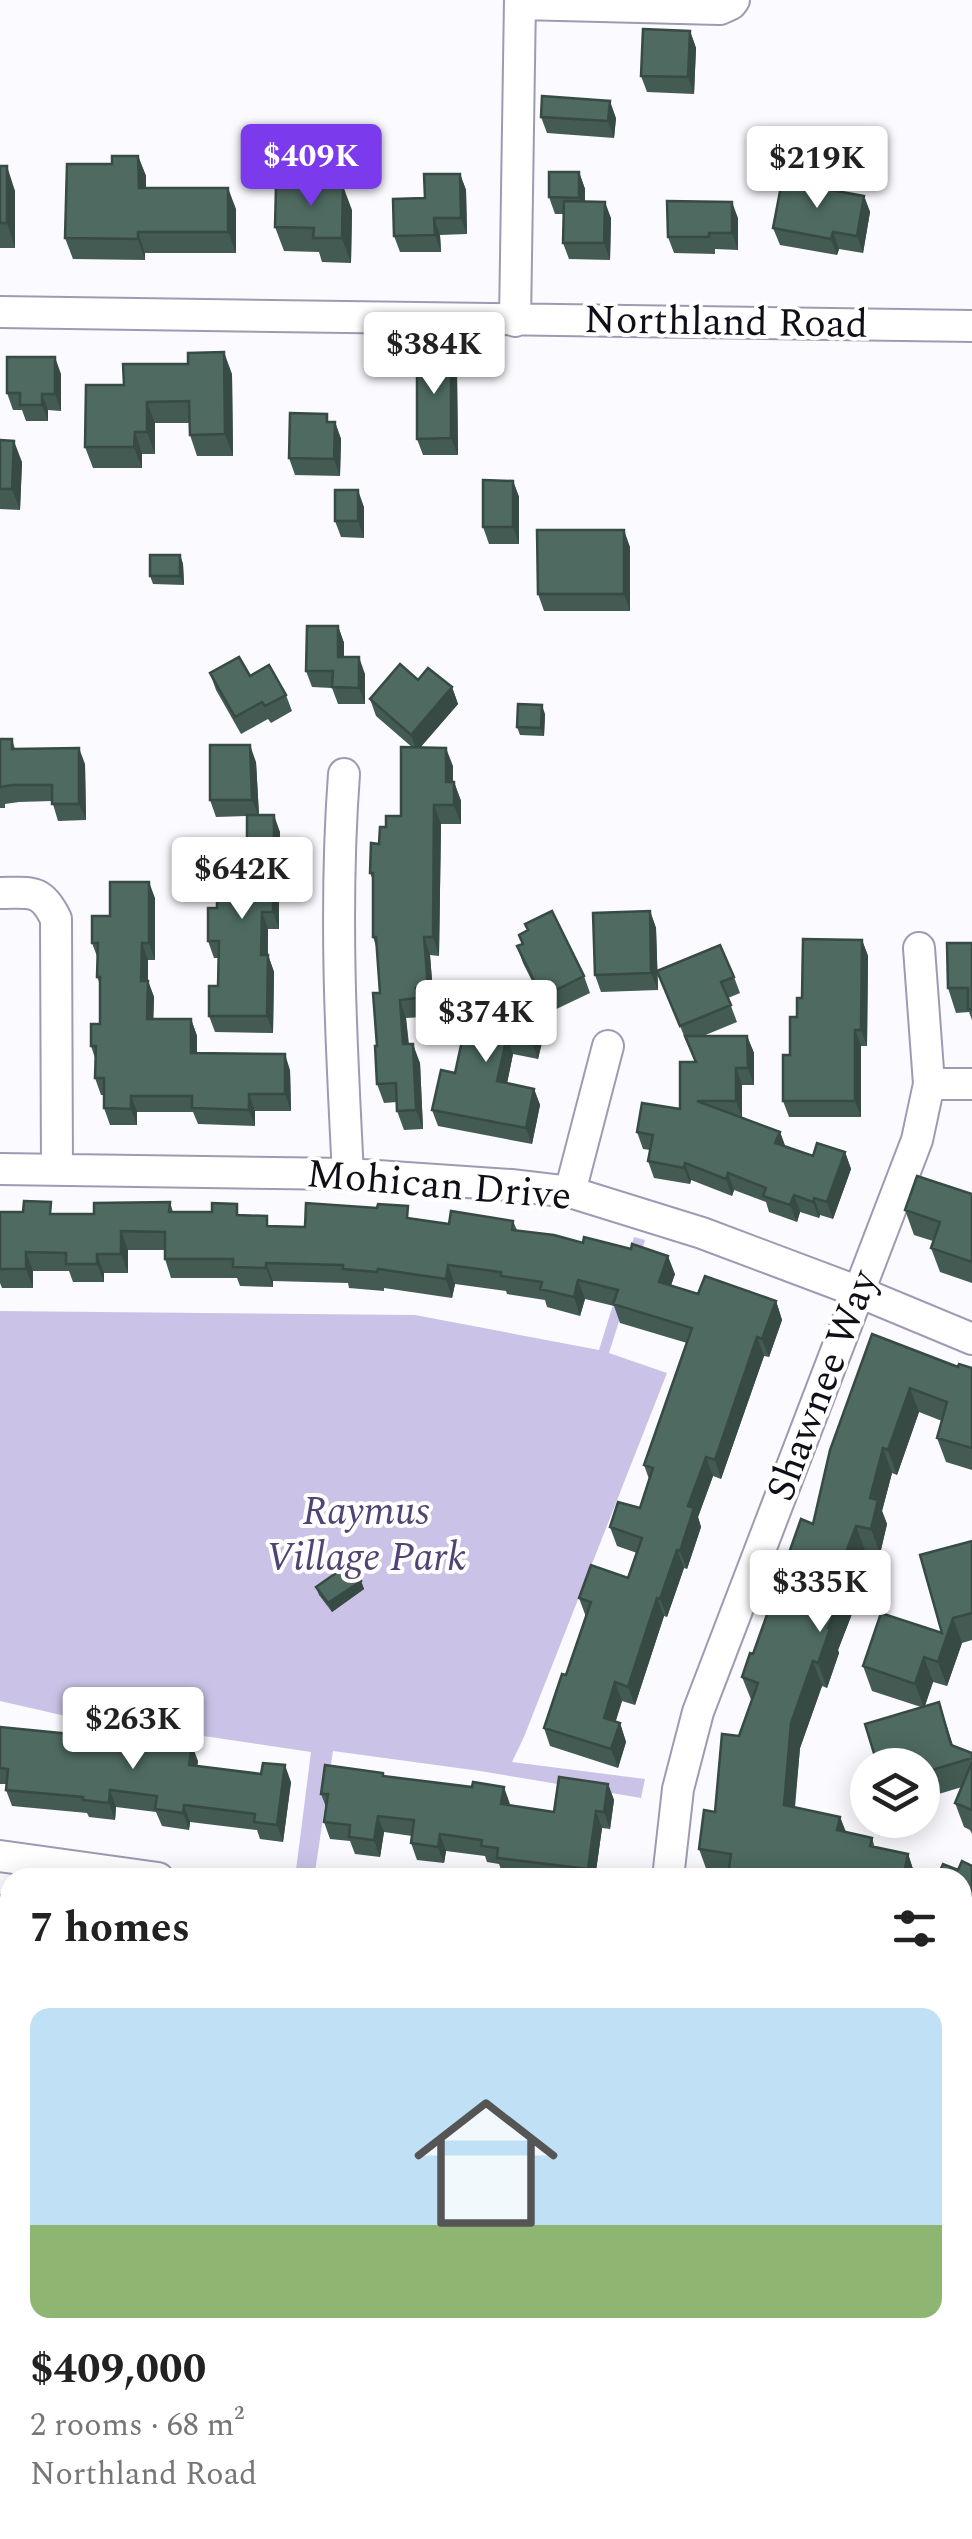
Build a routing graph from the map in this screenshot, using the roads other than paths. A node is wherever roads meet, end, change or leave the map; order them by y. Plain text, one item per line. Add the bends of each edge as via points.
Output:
1 (734, 0) edge
2 (520, 10) edge
3 (0, 312) edge
4 (515, 321) junction
5 (972, 326) edge
6 (344, 774) dead end
7 (0, 893) edge
8 (919, 948) dead end
9 (608, 1046) dead end
10 (930, 1084) junction
11 (972, 1084) edge
12 (0, 1169) edge
13 (57, 1170) junction
14 (348, 1174) junction
15 (570, 1192) junction
16 (859, 1292) junction
17 (972, 1339) edge
18 (0, 1856) edge
19 (86, 1868) edge
20 (669, 1868) edge

1 - 2 street via 720,9
2 - 4 street
3 - 4 street, Northland Road
4 - 5 street, Northland Road
6 - 14 street via 339,987
7 - 13 street via 34,893 56,919
8 - 10 street, Shawnee Way
9 - 15 street
10 - 11 street
10 - 16 street, Shawnee Way
12 - 13 street, Mohican Drive
13 - 14 street, Mohican Drive
14 - 15 street, Mohican Drive
15 - 16 street, Mohican Drive
16 - 17 street, Mohican Drive
16 - 20 street, Shawnee Way via 698,1712 678,1789
18 - 19 street

